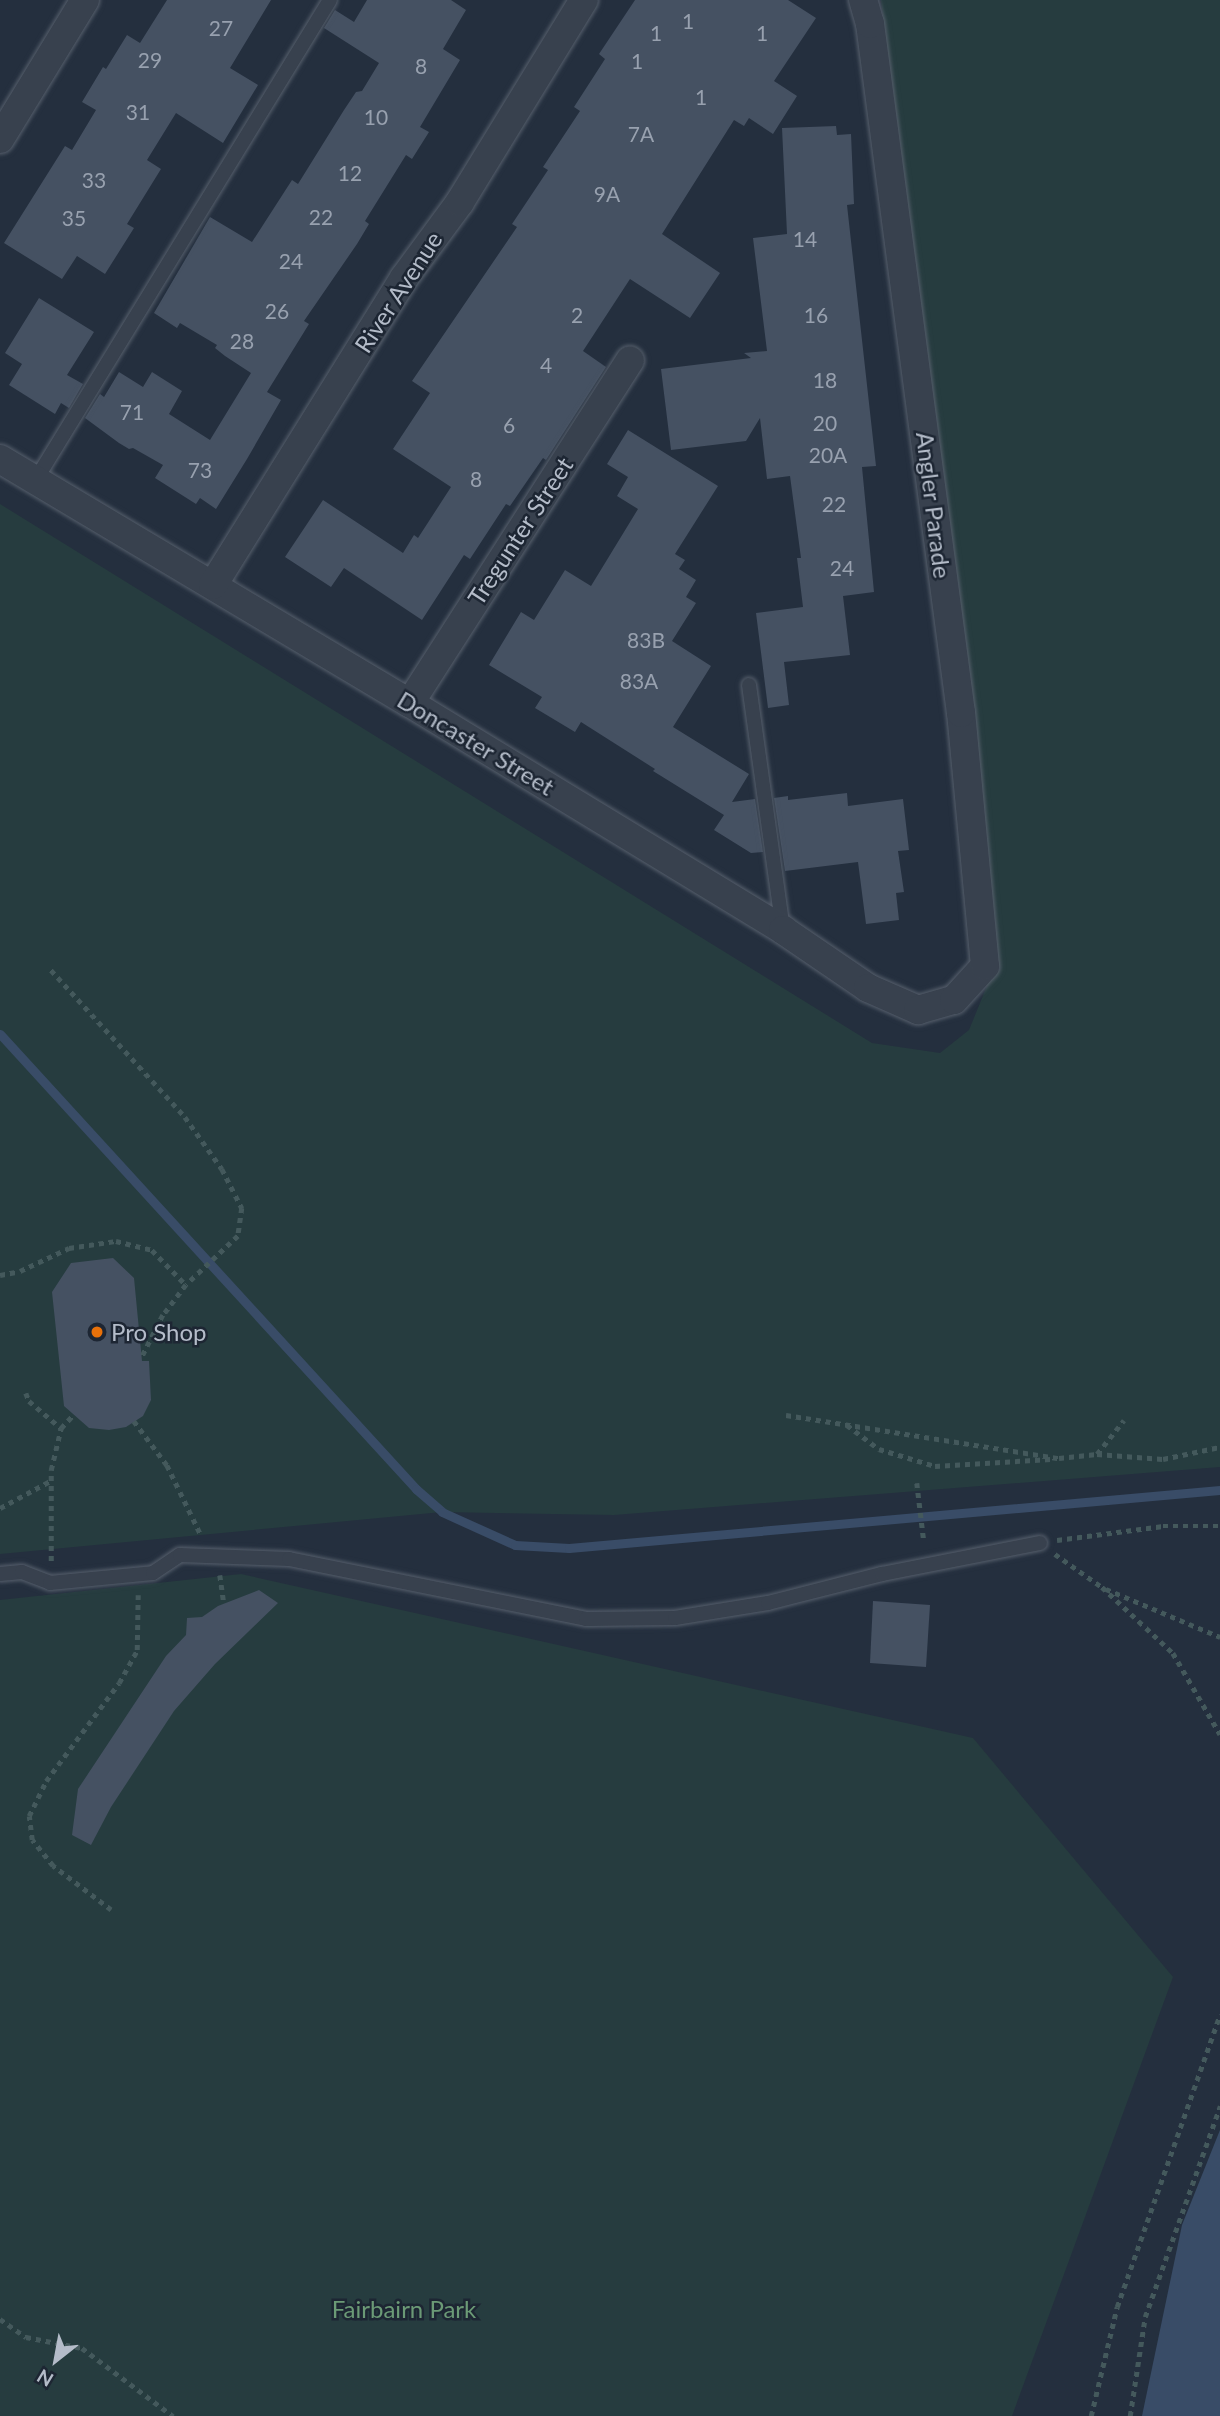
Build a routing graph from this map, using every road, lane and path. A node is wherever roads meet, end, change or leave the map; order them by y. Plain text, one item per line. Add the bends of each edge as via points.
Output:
1 (85, 0) edge
2 (331, 0) edge
3 (584, 0) edge
4 (863, 0) edge
5 (0, 139) edge
6 (630, 360) dead end
7 (0, 459) edge
8 (35, 481) junction
9 (213, 585) junction
10 (749, 685) dead end
11 (410, 703) junction
12 (783, 930) junction
13 (51, 970) dead end
14 (954, 1000) joint
15 (0, 1275) edge
16 (186, 1285) junction
17 (141, 1359) dead end
18 (26, 1393) dead end
19 (786, 1415) dead end
20 (72, 1416) dead end
21 (1124, 1420) dead end
22 (134, 1421) dead end
23 (845, 1424) junction
24 (61, 1428) junction
25 (1220, 1447) edge
26 (1097, 1454) junction
27 (1059, 1458) junction
28 (52, 1480) junction
29 (917, 1483) dead end
30 (0, 1508) edge
31 (1220, 1527) edge
32 (924, 1542) dead end
33 (1040, 1543) junction
34 (212, 1556) junction
35 (0, 1574) edge
36 (138, 1574) junction
37 (50, 1583) junction
38 (1102, 1587) junction
39 (224, 1602) dead end
40 (1220, 1637) edge
41 (1220, 1734) edge
42 (111, 1910) dead end
43 (1220, 2015) edge
44 (1220, 2106) edge
45 (0, 2319) edge
46 (173, 2416) edge
47 (1091, 2416) edge
48 (1130, 2416) edge

1 - 5 street
2 - 8 lane
3 - 9 street, River Avenue
4 - 14 street, Angler Parade via 870,24 961,713 985,966
6 - 11 street, Tregunter Street
7 - 8 street, Doncaster Street
8 - 9 street, Doncaster Street
9 - 11 street, Doncaster Street
10 - 12 lane
11 - 12 street, Doncaster Street
12 - 14 street, Doncaster Street via 869,988 918,1010
13 - 16 path via 185,1117 222,1169 242,1208 238,1237
15 - 16 path via 20,1271 69,1248 116,1241 152,1250
16 - 17 path via 163,1315
18 - 24 path via 29,1401
19 - 23 path
20 - 24 path
21 - 26 path
22 - 34 path via 167,1465
23 - 27 path
23 - 27 path via 880,1449 935,1466
24 - 28 path
25 - 26 path via 1163,1458
26 - 27 path
28 - 30 path
28 - 37 path
29 - 32 path
31 - 33 path via 1163,1527
33 - 34 lane via 882,1574 768,1603 675,1618 586,1619 289,1559
33 - 38 path
34 - 36 lane via 180,1555 153,1573
34 - 39 path via 219,1568
35 - 37 lane via 22,1572
36 - 37 lane
36 - 42 path via 137,1650 119,1683 46,1781 29,1816 32,1840 53,1866
38 - 40 path
38 - 41 path via 1173,1653
43 - 47 path via 1117,2307
44 - 48 path via 1145,2317
45 - 46 path via 26,2337 82,2348

